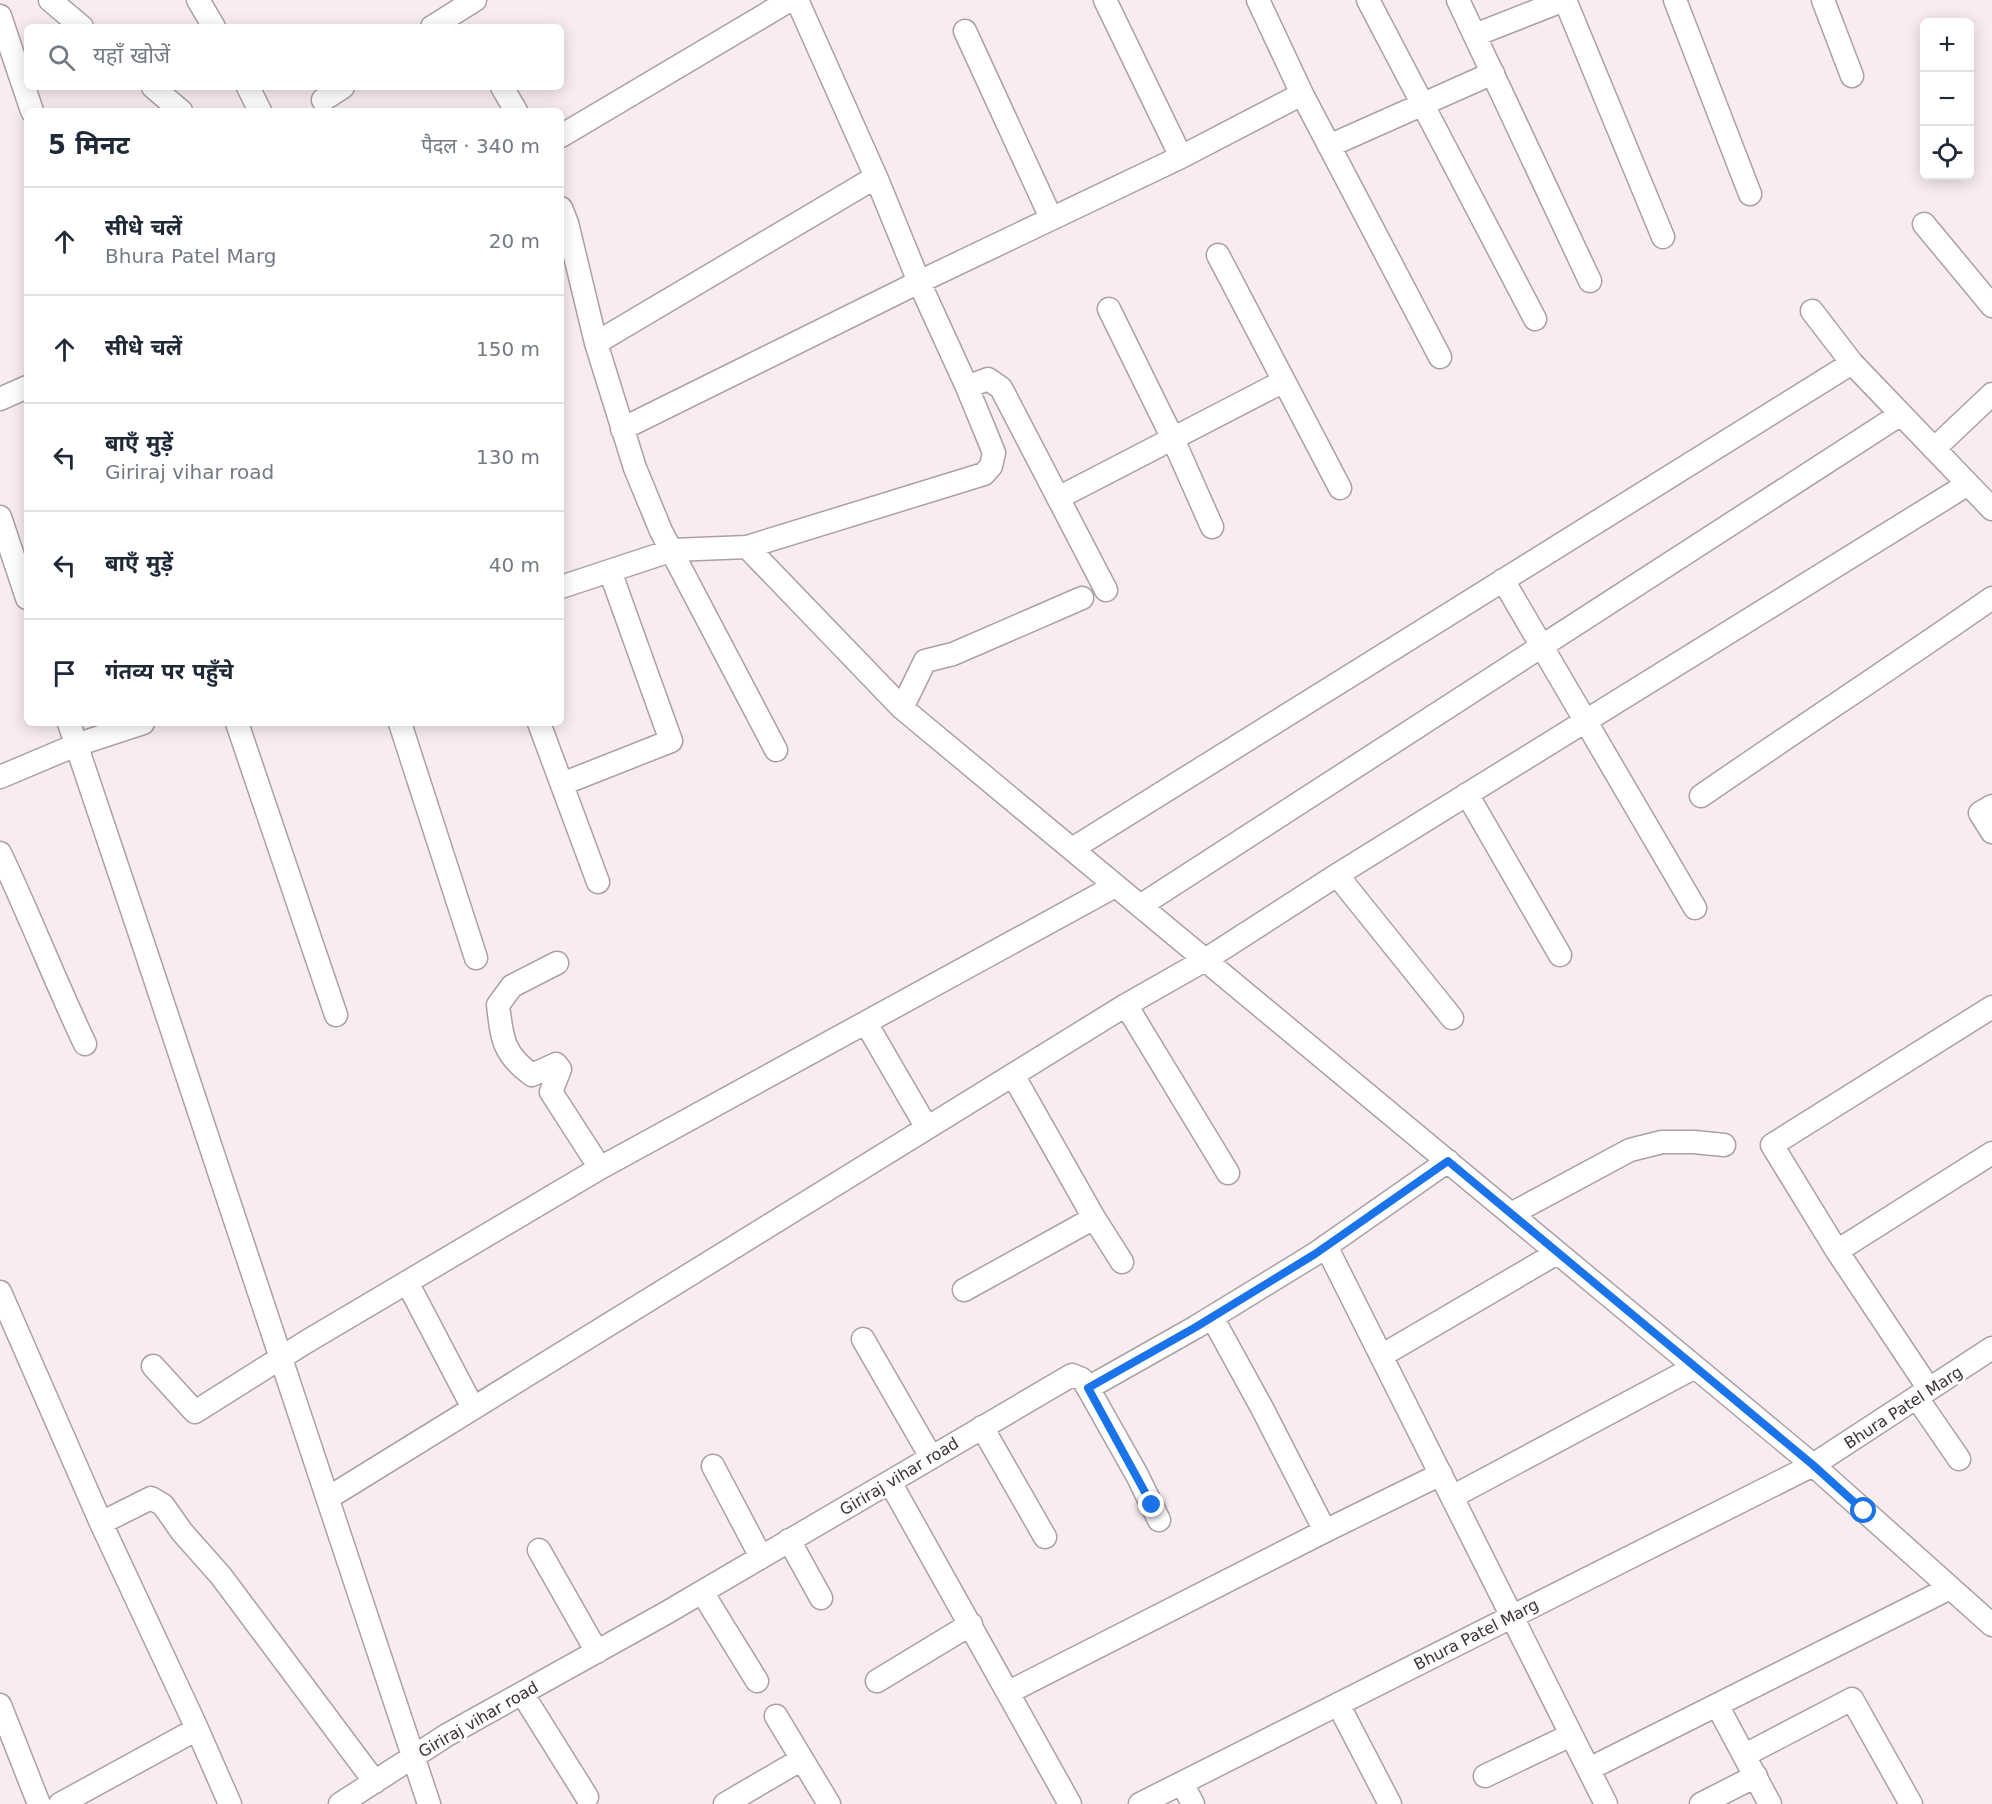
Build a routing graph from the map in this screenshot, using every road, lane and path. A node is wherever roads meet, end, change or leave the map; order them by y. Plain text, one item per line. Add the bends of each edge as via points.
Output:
1 (50, 0) edge
2 (198, 0) edge
3 (475, 0) edge
4 (790, 0) edge
5 (797, 0) edge
6 (1105, 0) edge
7 (1258, 0) edge
8 (1368, 0) edge
9 (1458, 0) edge
10 (1565, 0) edge
11 (1675, 0) edge
12 (1823, 0) edge
13 (455, 13) edge
14 (0, 16) edge
15 (78, 24) edge
16 (212, 24) edge
17 (437, 24) edge
18 (965, 31) dead end
19 (1475, 35) junction
20 (1493, 73) junction
21 (1852, 76) dead end
22 (24, 87) edge
23 (25, 90) edge
24 (156, 90) edge
25 (250, 90) edge
26 (338, 90) edge
27 (504, 90) edge
28 (1302, 94) junction
29 (323, 100) dead end
30 (1423, 104) junction
31 (31, 108) edge
32 (178, 108) edge
33 (258, 108) edge
34 (514, 108) edge
35 (564, 134) edge
36 (1329, 146) junction
37 (1181, 157) junction
38 (876, 177) junction
39 (1750, 195) dead end
40 (564, 216) edge
41 (1051, 218) junction
42 (1924, 224) dead end
43 (1664, 237) dead end
44 (1218, 255) dead end
45 (1590, 281) dead end
46 (1984, 281) edge
47 (919, 282) junction
48 (1992, 306) edge
49 (1108, 309) dead end
50 (1812, 310) dead end
51 (1535, 319) dead end
52 (596, 343) junction
53 (1440, 357) dead end
54 (1852, 363) junction
55 (1284, 381) junction
56 (967, 387) junction
57 (24, 388) edge
58 (1992, 394) edge
59 (0, 399) edge
60 (1901, 414) junction
61 (622, 429) junction
62 (1173, 439) junction
63 (1934, 448) junction
64 (1968, 484) junction
65 (1340, 488) dead end
66 (1058, 498) junction
67 (1992, 509) edge
68 (0, 517) edge
69 (1212, 527) dead end
70 (747, 547) junction
71 (673, 550) junction
72 (610, 571) junction
73 (1503, 580) junction
74 (564, 586) edge
75 (24, 589) edge
76 (1106, 590) dead end
77 (1082, 598) dead end
78 (1992, 598) edge
79 (1541, 646) junction
80 (902, 708) junction
81 (1586, 721) junction
82 (70, 726) edge
83 (134, 726) edge
84 (238, 726) edge
85 (400, 726) edge
86 (540, 726) edge
87 (76, 745) junction
88 (776, 750) dead end
89 (0, 777) edge
90 (562, 784) junction
91 (1467, 794) junction
92 (1701, 796) dead end
93 (1992, 806) edge
94 (1992, 832) edge
95 (1072, 849) junction
96 (0, 853) edge
97 (1336, 875) junction
98 (598, 882) dead end
99 (1115, 885) junction
100 (1140, 906) junction
101 (1695, 908) dead end
102 (1560, 955) dead end
103 (476, 958) dead end
104 (1205, 960) junction
105 (557, 963) dead end
106 (1126, 1005) junction
107 (1992, 1007) edge
108 (336, 1015) dead end
109 (1452, 1018) dead end
110 (866, 1023) junction
111 (85, 1044) dead end
112 (1013, 1075) junction
113 (927, 1128) junction
114 (1724, 1145) dead end
115 (1992, 1153) edge
116 (1448, 1161) junction
117 (600, 1168) junction
118 (1228, 1173) dead end
119 (1511, 1214) junction
120 (1094, 1218) junction
121 (1326, 1246) junction
122 (1837, 1251) junction
123 (1557, 1253) junction
124 (1122, 1262) dead end
125 (407, 1282) junction
126 (964, 1290) dead end
127 (0, 1292) edge
128 (1212, 1317) junction
129 (863, 1339) dead end
130 (1992, 1348) edge
131 (1381, 1356) junction
132 (280, 1359) junction
133 (153, 1366) dead end
134 (1695, 1367) junction
135 (1088, 1388) junction
136 (1923, 1394) junction
137 (473, 1408) junction
138 (982, 1427) junction
139 (931, 1457) junction
140 (1959, 1459) dead end
141 (1813, 1465) junction
142 (713, 1466) dead end
143 (1441, 1474) junction
144 (890, 1482) junction
145 (1452, 1497) junction
146 (327, 1498) junction
147 (1160, 1520) dead end
148 (101, 1523) junction
149 (1325, 1531) junction
150 (1045, 1537) dead end
151 (789, 1540) junction
152 (539, 1550) dead end
153 (761, 1557) junction
154 (1950, 1588) junction
155 (702, 1592) junction
156 (821, 1598) dead end
157 (1512, 1616) junction
158 (971, 1624) junction
159 (1992, 1625) edge
160 (597, 1652) junction
161 (757, 1680) dead end
162 (877, 1681) dead end
163 (1009, 1692) junction
164 (522, 1693) junction
165 (1338, 1704) junction
166 (1717, 1704) junction
167 (0, 1705) edge
168 (776, 1716) dead end
169 (197, 1729) junction
170 (1571, 1734) junction
171 (1745, 1755) junction
172 (413, 1756) junction
173 (802, 1759) junction
174 (1589, 1769) junction
175 (1485, 1776) dead end
176 (1756, 1776) junction
177 (375, 1782) junction
178 (1182, 1783) junction
179 (586, 1797) dead end
180 (39, 1804) edge
181 (60, 1804) edge
182 (230, 1804) edge
183 (340, 1804) edge
184 (429, 1804) edge
185 (725, 1804) edge
186 (829, 1804) edge
187 (1070, 1804) edge
188 (1140, 1804) edge
189 (1193, 1804) edge
190 (1390, 1804) edge
191 (1606, 1804) edge
192 (1701, 1804) edge
193 (1770, 1804) edge
194 (1911, 1804) edge

1 - 15 street
2 - 16 street
3 - 13 street
4 - 35 street
5 - 38 street
6 - 37 street
7 - 28 street
8 - 30 street
9 - 19 street
10 - 19 street
10 - 43 street
11 - 39 street
12 - 21 street
13 - 17 street
14 - 22 street
18 - 41 street
19 - 20 street
20 - 30 street
20 - 45 street
23 - 31 street
24 - 32 street
25 - 33 street
26 - 29 street
27 - 34 street
28 - 36 street
28 - 37 street
30 - 36 street
30 - 51 street
36 - 53 street
37 - 41 street
38 - 47 street
38 - 52 street
40 - 52 street
41 - 47 street
42 - 46 street
44 - 55 street
46 - 48 street
47 - 56 street
47 - 61 street
49 - 62 street
50 - 54 street
52 - 61 street
54 - 60 street
54 - 73 street
55 - 62 street
55 - 65 street
56 - 66 street via 988,379 1001,388
56 - 70 street via 994,453 984,474
57 - 59 street
58 - 63 street
60 - 63 street
60 - 79 street
61 - 71 street via 661,531
62 - 66 street
62 - 69 street
63 - 64 street
64 - 67 street
64 - 81 street
66 - 76 street
68 - 75 street
70 - 71 street
70 - 80 street
71 - 72 street
71 - 88 street
72 - 74 street
72 - 90 street via 671,741
73 - 79 street
73 - 95 street
77 - 80 street via 952,654 925,661
78 - 92 street
79 - 81 street
79 - 100 street
80 - 95 street
81 - 91 street
81 - 101 street
82 - 87 street
83 - 87 street
84 - 108 street
85 - 103 street
86 - 90 street
87 - 89 street
87 - 132 street
90 - 98 street
91 - 97 street
91 - 102 street
93 - 94 street via 1980,813
95 - 99 street
96 - 111 street
97 - 104 street
97 - 109 street
99 - 100 street
99 - 110 street
100 - 104 street
104 - 106 street
104 - 116 street
105 - 117 street via 512,986 498,1005 501,1038 516,1063 532,1075 556,1064 560,1069 551,1092
106 - 112 street
106 - 118 street
107 - 122 street via 1772,1144
110 - 113 street
110 - 117 street
112 - 113 street
112 - 120 street
113 - 137 street
114 - 119 street via 1662,1142 1630,1150
115 - 122 street
116 - 119 street
116 - 121 street
117 - 125 street
119 - 123 street
120 - 124 street
120 - 126 street
121 - 128 street
121 - 131 street
122 - 136 street
123 - 131 street
123 - 134 street
125 - 132 street
125 - 137 street
127 - 148 street
128 - 135 street
128 - 149 street
129 - 139 street
130 - 136 street, Bhura Patel Marg
131 - 143 street
132 - 133 street via 195,1412
132 - 146 street
134 - 141 street
134 - 145 street
135 - 138 street, Giriraj vihar road via 1082,1379 1072,1375
135 - 147 street
136 - 140 street
136 - 141 street, Bhura Patel Marg
137 - 146 street
138 - 139 street, Giriraj vihar road
138 - 150 street
139 - 144 street, Giriraj vihar road
141 - 154 street
141 - 157 street, Bhura Patel Marg
142 - 153 street
143 - 145 street
143 - 149 street
144 - 151 street, Giriraj vihar road
144 - 158 street
145 - 157 street
146 - 172 street
148 - 169 street
148 - 177 street via 151,1498 163,1505
149 - 163 street
151 - 153 street, Giriraj vihar road
151 - 156 street
152 - 160 street
153 - 155 street, Giriraj vihar road
154 - 159 street
154 - 166 street
155 - 160 street, Giriraj vihar road
155 - 161 street
157 - 165 street, Bhura Patel Marg
157 - 170 street
158 - 162 street
158 - 163 street
160 - 164 street, Giriraj vihar road
163 - 187 street
164 - 172 street, Giriraj vihar road
164 - 179 street
165 - 178 street, Bhura Patel Marg
165 - 190 street
166 - 171 street
166 - 174 street
167 - 180 street
168 - 173 street
169 - 181 street
169 - 182 street
170 - 174 street
170 - 175 street
171 - 176 street
171 - 194 street via 1852,1699
172 - 177 street, Giriraj vihar road
172 - 184 street
173 - 185 street
173 - 186 street
174 - 191 street
176 - 192 street
176 - 193 street
177 - 183 street, Giriraj vihar road
178 - 188 street, Bhura Patel Marg
178 - 189 street

